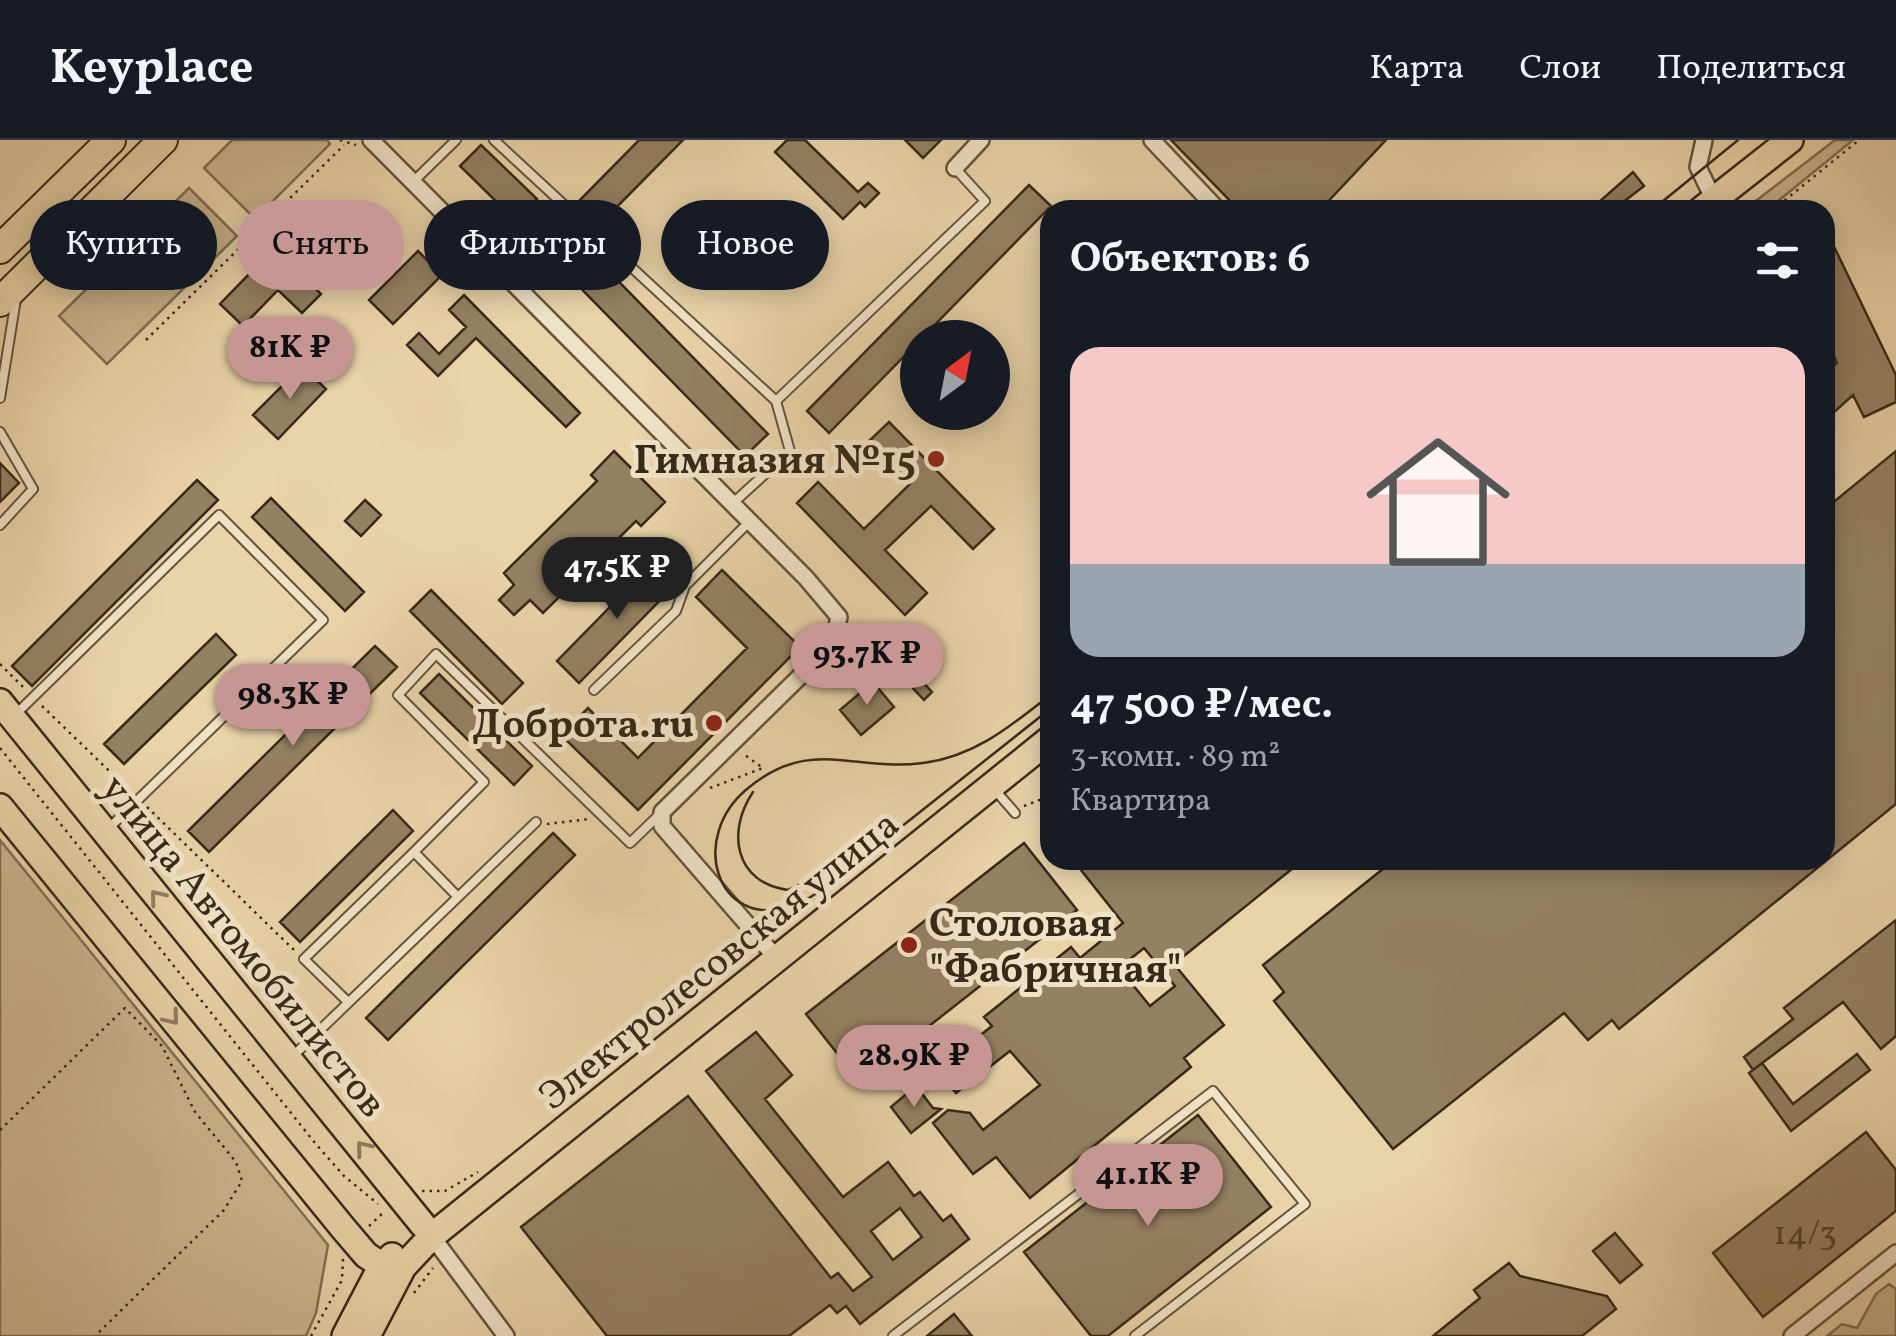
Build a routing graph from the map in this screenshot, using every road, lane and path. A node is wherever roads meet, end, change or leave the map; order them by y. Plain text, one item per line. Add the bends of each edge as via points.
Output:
1 (163, 140) edge
2 (371, 140) edge
3 (456, 140) edge
4 (494, 140) edge
5 (981, 140) edge
6 (1152, 140) edge
7 (1704, 140) edge
8 (1790, 140) edge
9 (1860, 140) edge
10 (344, 144) dead end
11 (105, 146) edge
12 (955, 168) joint
13 (125, 178) junction
14 (412, 182) junction
15 (1209, 200) edge
16 (1707, 200) edge
17 (1714, 200) edge
18 (1785, 200) edge
19 (0, 249) edge
20 (10, 292) edge
21 (146, 340) dead end
22 (0, 398) edge
23 (776, 401) junction
24 (0, 432) edge
25 (732, 504) junction
26 (750, 521) junction
27 (2, 522) edge
28 (0, 664) edge
29 (594, 690) dead end
30 (33, 698) junction
31 (6, 710) edge
32 (731, 744) junction
33 (1040, 746) edge
34 (0, 748) edge
35 (992, 785) junction
36 (686, 788) junction
37 (1040, 797) edge
38 (139, 799) junction
39 (0, 807) edge
40 (662, 812) junction
41 (1014, 813) joint
42 (536, 822) dead end
43 (104, 833) junction
44 (414, 852) junction
45 (458, 896) junction
46 (304, 959) junction
47 (778, 960) junction
48 (348, 1002) junction
49 (290, 1059) junction
50 (0, 1130) edge
51 (484, 1168) dead end
52 (403, 1200) junction
53 (433, 1238) junction
54 (343, 1251) dead end
55 (1896, 1253) edge
56 (392, 1267) junction
57 (414, 1294) dead end
58 (95, 1336) edge
59 (311, 1336) edge
60 (345, 1336) edge
61 (367, 1336) edge
62 (506, 1336) edge
63 (893, 1336) edge
64 (1134, 1336) edge
65 (1792, 1336) edge

1 - 13 highway
2 - 14 street
3 - 14 lane
4 - 23 lane
5 - 12 street
6 - 15 street
7 - 16 street via 1698,167
8 - 17 main road
9 - 18 path
10 - 21 path
11 - 13 street
11 - 19 highway
12 - 23 lane via 986,201
13 - 20 highway
14 - 25 street
20 - 22 lane
23 - 25 lane via 790,451
24 - 27 lane via 33,489
25 - 26 street
26 - 29 lane via 685,586 676,611
26 - 32 street via 839,617 833,644
28 - 30 path
30 - 31 lane
30 - 38 path
30 - 38 lane via 219,515 323,620
31 - 43 main road, улица Автомобилистов
32 - 36 street
32 - 36 path via 763,768 698,793
33 - 35 main road, Электролесовская улица
34 - 52 path via 344,1176 386,1210
35 - 41 lane
35 - 47 main road, Электролесовская улица
36 - 40 street
37 - 41 path
38 - 43 lane
38 - 46 path
39 -> 56 main road via 343,1228
40 - 44 lane via 630,843 436,654 398,695 484,782
40 - 47 street via 662,826
42 - 45 lane
49 -> 43 main road, улица Автомобилистов
44 - 45 lane
44 - 46 lane
45 - 48 lane
46 - 48 lane
47 - 53 main road, Электролесовская улица
48 - 49 lane
52 -> 49 main road, улица Автомобилистов
50 - 58 path via 124,1008 162,1046 195,1112 236,1162 242,1180 224,1210
51 - 52 path via 445,1191 418,1189
52 - 53 main road, улица Автомобилистов
53 - 56 main road
53 - 57 path
53 - 62 street, улица Автомобилистов
54 - 59 path via 342,1280
55 - 65 street
56 - 60 main road
56 - 61 main road
63 - 64 lane via 1213,1090 1305,1204

